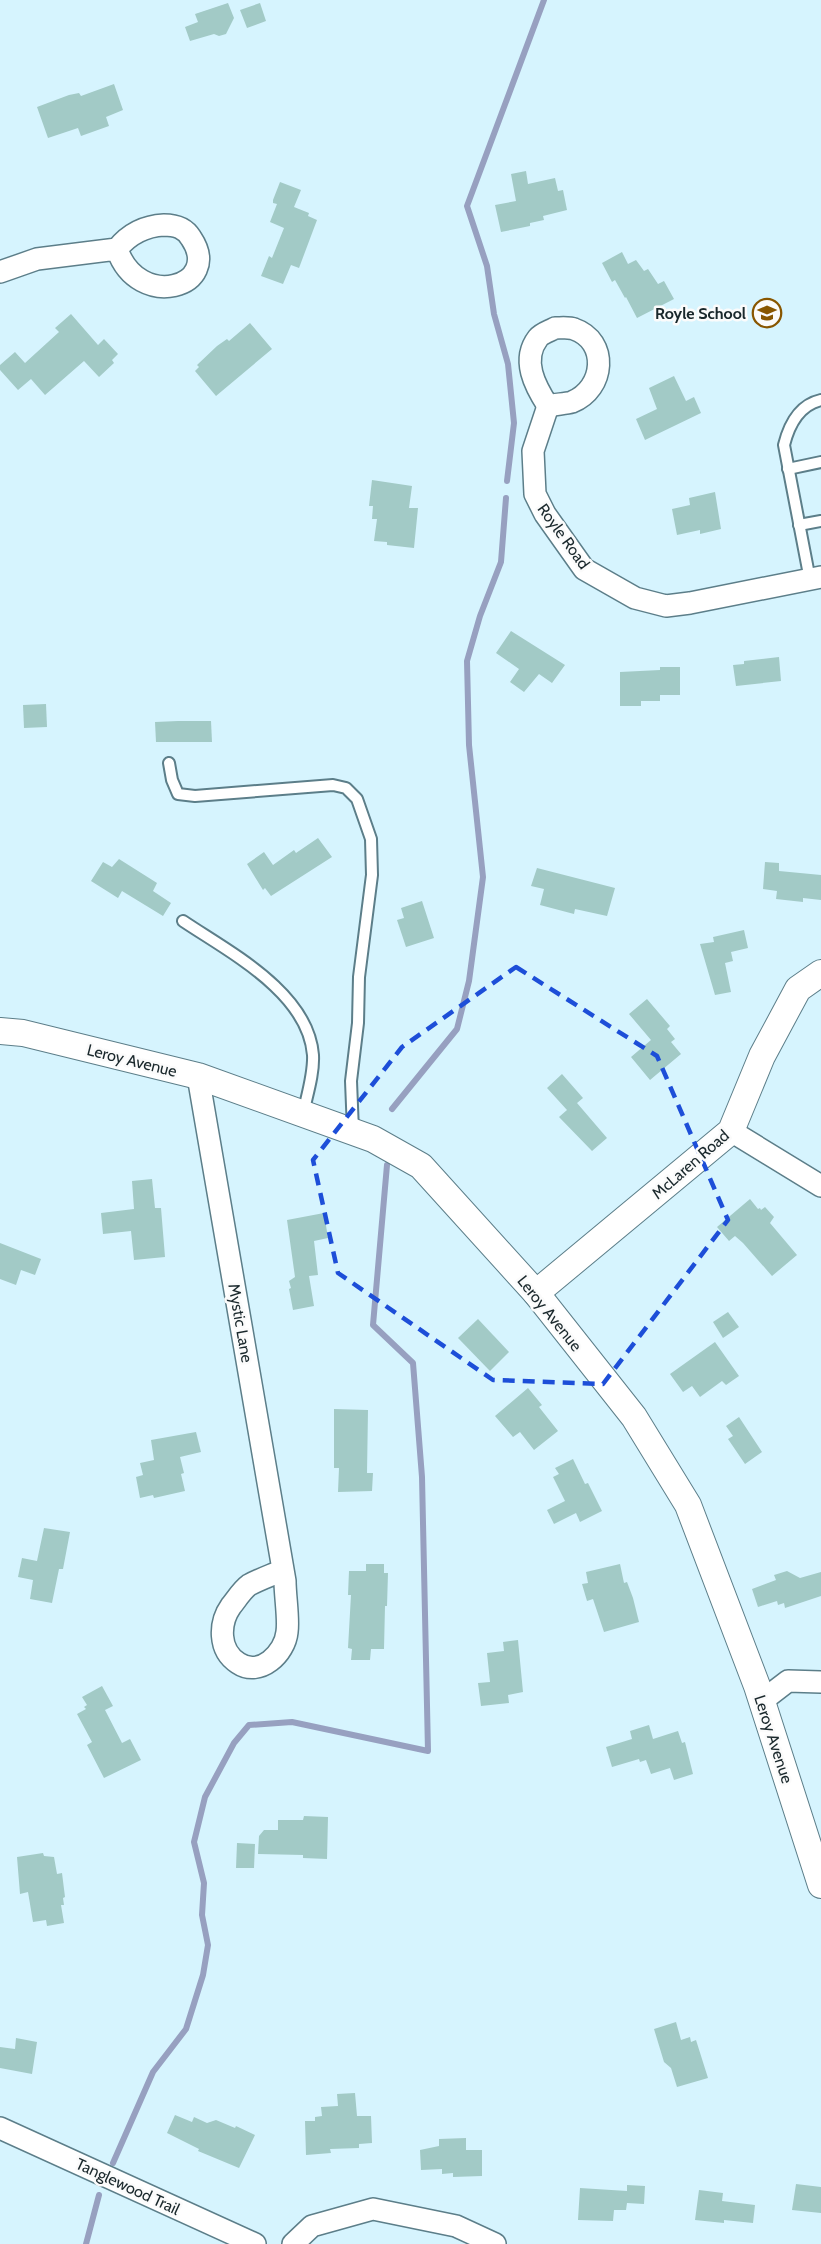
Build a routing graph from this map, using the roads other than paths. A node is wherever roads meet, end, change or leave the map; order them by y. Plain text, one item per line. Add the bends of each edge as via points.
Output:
1 (117, 249) dead end
2 (0, 272) edge
3 (821, 400) edge
4 (548, 406) dead end
5 (821, 462) edge
6 (788, 469) junction
7 (821, 521) edge
8 (799, 525) junction
9 (815, 579) edge
10 (169, 764) dead end
11 (183, 921) dead end
12 (821, 973) edge
13 (0, 1030) edge
14 (198, 1076) junction
15 (303, 1114) junction
16 (731, 1131) junction
17 (353, 1132) junction
18 (821, 1186) edge
19 (536, 1293) junction
20 (283, 1570) dead end
21 (821, 1682) edge
22 (762, 1701) junction
23 (821, 1885) edge
24 (0, 2128) edge
25 (255, 2244) edge
26 (292, 2244) edge
27 (495, 2244) edge

1 - 2 street via 37,259
3 - 6 lane via 800,412 789,427 784,445
4 - 9 street, Royle Road via 533,452 535,494 584,569 635,598 666,606
5 - 6 lane
6 - 8 lane
7 - 8 lane
8 - 9 lane
10 - 17 lane via 178,794 333,785 346,788 357,799 371,840 372,875 351,1081
11 - 15 lane via 261,974 300,1015 313,1053
12 - 16 street, McLaren Road via 798,989 762,1056
13 - 14 street, Leroy Avenue
14 - 15 street, Leroy Avenue
14 - 20 street, Mystic Lane
15 - 17 street, Leroy Avenue
16 - 18 street
16 - 19 street, McLaren Road
17 - 19 street, Leroy Avenue via 392,1148 421,1166
19 - 22 street, Leroy Avenue via 634,1417 688,1505
21 - 22 street via 788,1681
22 - 23 street, Leroy Avenue
24 - 25 street, Tanglewood Trail
26 - 27 street via 312,2226 373,2209 456,2226

